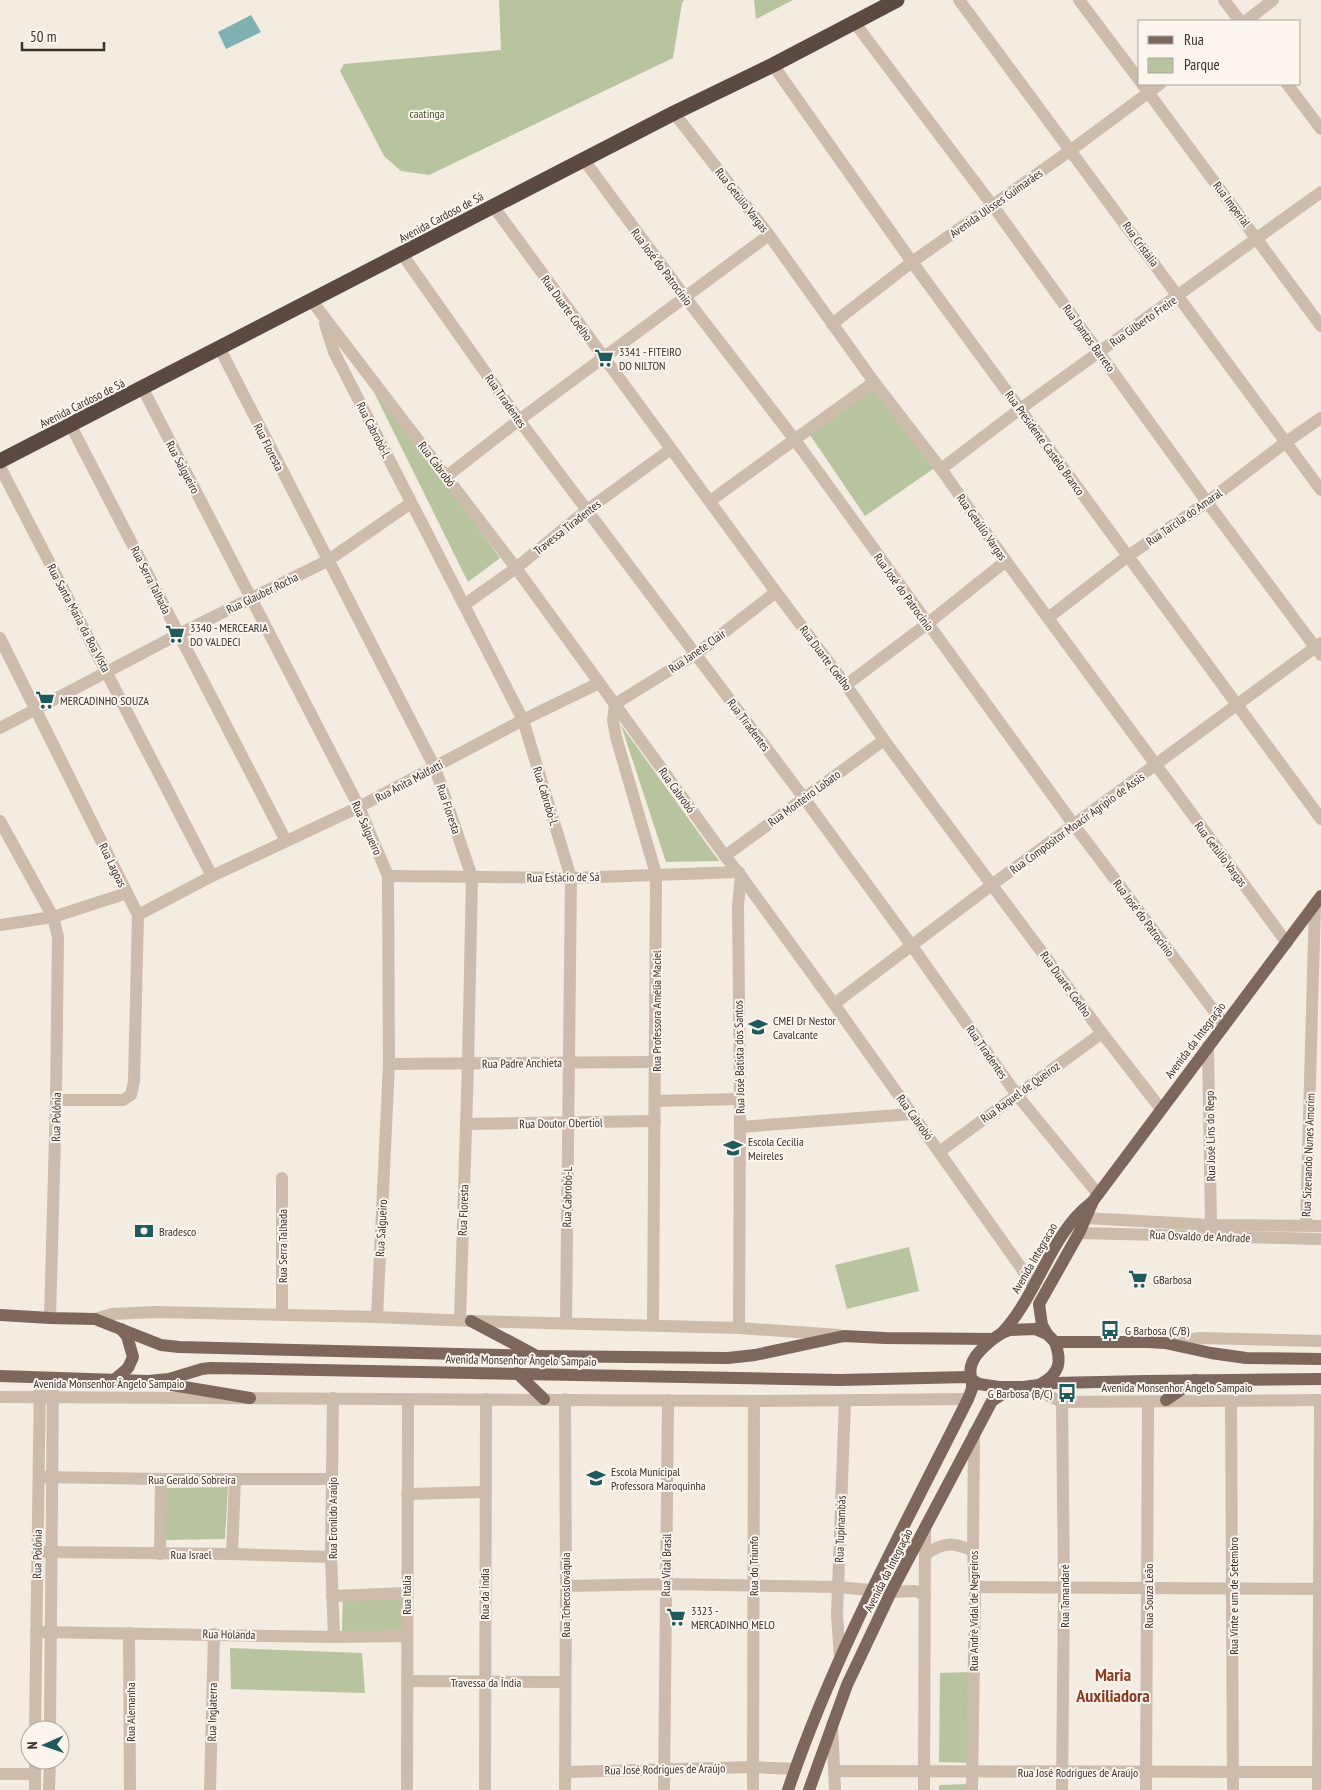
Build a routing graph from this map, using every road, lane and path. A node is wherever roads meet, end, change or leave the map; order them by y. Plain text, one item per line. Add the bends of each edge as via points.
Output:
1 (896, 0) edge
2 (959, 0) edge
3 (1079, 0) edge
4 (1224, 0) edge
5 (1273, 0) edge
6 (1239, 20) edge
7 (1247, 20) edge
8 (854, 22) junction
9 (773, 65) junction
10 (1138, 79) edge
11 (1288, 85) edge
12 (1143, 86) edge
13 (674, 113) junction
14 (1321, 129) edge
15 (1071, 150) junction
16 (584, 160) junction
17 (1321, 192) edge
18 (493, 206) junction
19 (993, 206) junction
20 (769, 234) junction
21 (1257, 238) junction
22 (402, 254) junction
23 (912, 262) junction
24 (1179, 296) junction
25 (685, 297) junction
26 (311, 300) junction
27 (323, 316) junction
28 (832, 324) junction
29 (1321, 326) edge
30 (220, 349) junction
31 (1099, 352) junction
32 (603, 358) junction
33 (874, 382) junction
34 (143, 389) junction
35 (1020, 409) junction
36 (1321, 418) edge
37 (519, 420) junction
38 (71, 426) junction
39 (795, 440) junction
40 (1286, 442) junction
41 (671, 449) junction
42 (0, 462) edge
43 (0, 467) edge
44 (941, 469) junction
45 (446, 476) junction
46 (1321, 490) edge
47 (710, 501) junction
48 (1207, 502) junction
49 (411, 503) junction
50 (587, 510) junction
51 (1128, 556) junction
52 (328, 561) junction
53 (1006, 561) junction
54 (516, 568) junction
55 (776, 592) junction
56 (252, 598) junction
57 (464, 605) junction
58 (1048, 618) junction
59 (927, 624) junction
60 (179, 634) junction
61 (0, 638) edge
62 (1319, 649) edge
63 (696, 654) junction
64 (107, 672) junction
65 (599, 683) junction
66 (846, 684) junction
67 (615, 704) junction
68 (1238, 705) junction
69 (36, 709) junction
70 (523, 720) junction
71 (0, 728) edge
72 (884, 740) junction
73 (1156, 766) junction
74 (435, 768) junction
75 (804, 798) junction
76 (359, 807) junction
77 (1321, 819) edge
78 (0, 821) edge
79 (1074, 825) junction
80 (286, 841) junction
81 (725, 856) junction
82 (656, 874) junction
83 (740, 874) junction
84 (212, 876) junction
85 (388, 876) junction
86 (472, 877) junction
87 (571, 878) junction
88 (993, 884) junction
89 (126, 893) junction
90 (1318, 900) edge
91 (138, 915) junction
92 (53, 917) junction
93 (0, 925) edge
94 (1287, 943) junction
95 (912, 946) junction
96 (834, 1004) junction
97 (1224, 1024) junction
98 (1102, 1033) junction
99 (1208, 1046) junction
100 (656, 1062) junction
101 (569, 1063) junction
102 (389, 1064) junction
103 (468, 1064) junction
104 (1017, 1094) junction
105 (740, 1099) junction
106 (56, 1100) junction
107 (655, 1101) junction
108 (1161, 1109) junction
109 (912, 1114) junction
110 (655, 1121) junction
111 (568, 1123) junction
112 (466, 1124) junction
113 (740, 1127) junction
114 (939, 1152) junction
115 (282, 1178) dead end
116 (1095, 1198) junction
117 (1085, 1218) junction
118 (1211, 1225) junction
119 (1306, 1225) junction
120 (1321, 1226) edge
121 (1079, 1232) junction
122 (1321, 1239) edge
123 (1034, 1286) junction
124 (0, 1315) edge
125 (282, 1315) junction
126 (377, 1317) junction
127 (50, 1318) junction
128 (95, 1319) junction
129 (465, 1321) junction
130 (566, 1322) junction
131 (653, 1325) junction
132 (120, 1328) junction
133 (739, 1328) junction
134 (844, 1336) junction
135 (997, 1336) junction
136 (1051, 1338) junction
137 (1321, 1341) edge
138 (1164, 1344) junction
139 (537, 1356) junction
140 (1321, 1359) edge
141 (517, 1374) junction
142 (0, 1376) edge
143 (47, 1378) junction
144 (972, 1379) junction
145 (1321, 1379) edge
146 (114, 1380) junction
147 (1195, 1380) junction
148 (148, 1381) junction
149 (1039, 1385) junction
150 (1023, 1387) junction
151 (0, 1397) edge
152 (46, 1397) junction
153 (250, 1398) junction
154 (333, 1398) junction
155 (408, 1399) junction
156 (486, 1399) junction
157 (544, 1399) junction
158 (565, 1399) junction
159 (968, 1399) junction
160 (668, 1400) junction
161 (1166, 1400) junction
162 (1320, 1400) edge
163 (754, 1401) junction
164 (845, 1401) junction
165 (1231, 1401) junction
166 (1062, 1402) junction
167 (1148, 1402) junction
168 (974, 1433) junction
169 (45, 1477) junction
170 (161, 1479) junction
171 (235, 1479) junction
172 (332, 1479) junction
173 (485, 1492) junction
174 (407, 1494) junction
175 (925, 1528) junction
176 (37, 1551) junction
177 (51, 1552) junction
178 (973, 1552) junction
179 (160, 1554) junction
180 (232, 1554) junction
181 (926, 1554) junction
182 (332, 1557) junction
183 (666, 1584) junction
184 (566, 1586) junction
185 (753, 1586) junction
186 (838, 1587) junction
187 (975, 1587) junction
188 (1064, 1588) junction
189 (1148, 1588) junction
190 (1233, 1588) junction
191 (1320, 1588) edge
192 (872, 1590) junction
193 (892, 1592) junction
194 (406, 1594) junction
195 (925, 1595) junction
196 (332, 1596) junction
197 (36, 1632) junction
198 (52, 1632) junction
199 (130, 1633) junction
200 (214, 1634) junction
201 (406, 1636) junction
202 (334, 1637) junction
203 (840, 1658) junction
204 (407, 1681) junction
205 (484, 1682) junction
206 (564, 1682) junction
207 (36, 1720) edge
208 (50, 1720) edge
209 (832, 1724) junction
210 (753, 1767) junction
211 (664, 1769) junction
212 (795, 1769) junction
213 (35, 1770) edge
214 (50, 1770) edge
215 (835, 1771) junction
216 (972, 1771) junction
217 (1233, 1771) junction
218 (565, 1772) junction
219 (924, 1772) junction
220 (1062, 1772) junction
221 (1319, 1772) edge
222 (1146, 1773) junction
223 (0, 1774) edge
224 (35, 1774) junction
225 (35, 1790) edge
226 (49, 1790) edge
227 (130, 1790) edge
228 (210, 1790) edge
229 (407, 1790) edge
230 (485, 1790) edge
231 (564, 1790) edge
232 (664, 1790) edge
233 (753, 1790) edge
234 (788, 1790) edge
235 (809, 1790) edge
236 (835, 1790) edge
237 (924, 1790) edge
238 (972, 1790) edge
239 (1062, 1790) edge
240 (1146, 1790) edge
241 (1233, 1790) edge
242 (1318, 1790) edge

1 - 8 highway, Avenida Cardoso de Sá
2 - 15 street, Rua Cristália
3 - 10 street, Rua Imperial
4 - 6 street
5 - 7 street
8 - 9 highway, Avenida Cardoso de Sá
8 - 19 street, Rua Dantas Barreto
9 - 13 highway, Avenida Cardoso de Sá
9 - 23 street, Rua Presidente Castelo Branco
11 - 14 street
12 - 15 street, Avenida Ulisses Guimarães
12 - 21 street, Rua Imperial
13 - 16 highway, Avenida Cardoso de Sá
13 - 20 street, Rua Getúlio Vargas
15 - 19 street, Avenida Ulisses Guimarães
15 - 24 street, Rua Cristália
16 - 18 highway, Avenida Cardoso de Sá
16 - 25 street, Rua José do Patrocínio
17 - 21 street, Rua Gilberto Freire
18 - 22 highway, Avenida Cardoso de Sá
18 - 32 street, Rua Duarte Coelho
19 - 23 street, Avenida Ulisses Guimarães
19 - 31 street, Rua Dantas Barreto
20 - 25 street
20 - 28 street, Rua Getúlio Vargas
21 - 24 street, Rua Gilberto Freire
21 - 29 street, Rua Imperial
22 - 26 highway, Avenida Cardoso de Sá
22 - 37 street, Rua Tiradentes
23 - 28 street, Avenida Ulisses Guimarães
23 - 35 street, Rua Presidente Castelo Branco
24 - 31 street, Rua Gilberto Freire
24 - 40 street, Rua Cristália
25 - 32 street
25 - 39 street, Rua José do Patrocínio
26 - 27 street, Rua Cabrobó
26 - 30 highway, Avenida Cardoso de Sá
27 - 45 street, Rua Cabrobó
27 - 49 street, Rua Cabrobó-L via 334,352
28 - 33 street, Rua Getúlio Vargas
30 - 34 highway, Avenida Cardoso de Sá
30 - 52 street, Rua Floresta
31 - 35 street, Rua Gilberto Freire
31 - 48 street, Rua Dantas Barreto
32 - 37 street
32 - 41 street, Rua Duarte Coelho
33 - 39 street
33 - 44 street, Rua Getúlio Vargas
34 - 38 highway, Avenida Cardoso de Sá
34 - 56 street, Rua Salgueiro
35 - 44 street, Rua Gilberto Freire
35 - 51 street, Rua Presidente Castelo Branco
36 - 40 street, Rua Tarcila do Amaral
37 - 45 street
37 - 50 street, Rua Tiradentes
38 - 42 highway, Avenida Cardoso de Sá
38 - 60 street, Rua Serra Talhada
39 - 47 street
39 - 59 street, Rua José do Patrocínio
40 - 46 street, Rua Cristália
40 - 48 street, Rua Tarcila do Amaral
41 - 47 street, Rua Duarte Coelho
41 - 50 street, Travessa Tiradentes
43 - 64 street, Rua Santa Maria da Boa Vista
44 - 53 street, Rua Getúlio Vargas
45 - 54 street, Rua Cabrobó
47 - 55 street, Rua Duarte Coelho
48 - 51 street, Rua Tarcila do Amaral
48 - 62 street, Rua Dantas Barreto
49 - 52 street, Rua Glauber Rocha
49 - 57 street, Rua Cabrobó-L
50 - 54 street, Travessa Tiradentes
50 - 63 street, Rua Tiradentes
51 - 58 street, Rua Tarcila do Amaral
51 - 68 street, Rua Presidente Castelo Branco
52 - 56 street, Rua Glauber Rocha
52 - 74 street, Rua Floresta
53 - 58 street, Rua Getúlio Vargas
53 - 59 street
54 - 57 street, Travessa Tiradentes
54 - 65 street, Rua Cabrobó
55 - 63 street, Rua Janete Clair
55 - 66 street, Rua Duarte Coelho
56 - 60 street, Rua Glauber Rocha
56 - 76 street, Rua Salgueiro
57 - 70 street, Rua Cabrobó-L
58 - 73 street, Rua Getúlio Vargas
59 - 66 street
59 - 79 street, Rua José do Patrocínio
60 - 64 street, Rua Glauber Rocha
60 - 80 street, Rua Serra Talhada
61 - 69 street, Rua Lagoas
62 - 68 street, Rua Compositor Moacir Agrípio de Assis
63 - 67 street, Rua Janete Clair
63 - 75 street, Rua Tiradentes
64 - 69 street, Rua Glauber Rocha
64 - 84 street, Rua Santa Maria da Boa Vista
65 - 67 street, Rua Cabrobó
65 - 70 street, Rua Anita Malfatti
66 - 72 street, Rua Duarte Coelho
67 - 81 street, Rua Cabrobó
67 - 82 street, Rua Professora Amélia Maciel via 616,736
68 - 73 street, Rua Compositor Moacir Agrípio de Assis
68 - 77 street, Rua Presidente Castelo Branco
69 - 71 street, Rua Glauber Rocha
69 - 89 street, Rua Lagoas
70 - 74 street, Rua Anita Malfatti
70 - 87 street, Rua Cabrobó-L
72 - 75 street, Rua Monteiro Lobato
72 - 88 street, Rua Duarte Coelho
73 - 79 street, Rua Compositor Moacir Agrípio de Assis
73 - 94 street, Rua Getúlio Vargas
74 - 76 street, Rua Anita Malfatti
74 - 86 street, Rua Floresta
75 - 81 street, Rua Monteiro Lobato
75 - 95 street, Rua Tiradentes
76 - 80 street, Rua Anita Malfatti
76 - 85 street, Rua Salgueiro
78 - 92 street, Rua Polônia
79 - 88 street, Rua Compositor Moacir Agrípio de Assis
79 - 97 street, Rua José do Patrocínio
80 - 84 street, Rua Anita Malfatti
81 - 83 street, Rua Cabrobó
82 - 83 street, Rua Estácio de Sá
82 - 87 street, Rua Estácio de Sá
82 - 100 street, Rua Professora Amélia Maciel
83 - 96 street, Rua Cabrobó
83 - 105 street, Rua José Batista dos Santos
84 - 91 street, Rua Anita Malfatti
85 - 86 street, Rua Estácio de Sá
85 - 102 street, Rua Salgueiro
86 - 87 street, Rua Estácio de Sá
86 - 103 street, Rua Floresta
87 - 101 street, Rua Cabrobó-L
88 - 95 street, Rua Compositor Moacir Agrípio de Assis
88 - 98 street, Rua Duarte Coelho
89 - 91 street, Rua Lagoas
89 - 92 street
90 - 94 main road, Avenida da Integração
90 - 119 street, Rua Sizenando Nunes Amorim
91 - 106 street via 131,1095 114,1100
92 - 93 street
92 - 106 street, Rua Polônia via 59,958
94 - 97 main road, Avenida da Integração
95 - 96 street, Rua Compositor Moacir Agrípio de Assis
95 - 104 street, Rua Tiradentes
96 - 109 street, Rua Cabrobó
97 - 99 main road, Avenida da Integração
98 - 104 street, Rua Raquel de Queiroz
98 - 108 street, Rua Duarte Coelho
99 - 108 main road, Avenida da Integração
99 - 118 street, Rua José Lins do Rego
100 - 101 street, Rua Padre Anchieta
100 - 107 street, Rua Professora Amélia Maciel
101 - 103 street, Rua Padre Anchieta
101 - 111 street, Rua Cabrobó-L
102 - 103 street, Rua Padre Anchieta
102 - 126 street, Rua Salgueiro
103 - 112 street, Rua Floresta
104 - 114 street, Rua Raquel de Queiroz
104 - 116 street, Rua Tiradentes
105 - 107 street
105 - 113 street, Rua José Batista dos Santos
106 - 127 street, Rua Polônia
107 - 110 street, Rua Professora Amélia Maciel
108 - 116 main road, Avenida da Integração
109 - 113 street
109 - 114 street, Rua Cabrobó
110 - 111 street, Rua Doutor Obertiol
110 - 131 street, Rua Professora Amélia Maciel
111 - 112 street, Rua Doutor Obertiol
111 - 130 street, Rua Cabrobó-L
112 - 129 street, Rua Floresta
113 - 133 street, Rua José Batista dos Santos
114 - 123 street, Rua Cabrobó
115 - 125 street, Rua Serra Talhada
116 - 117 main road
116 - 123 main road, Avenida Integracao via 1078,1212 1068,1226
117 - 118 street, Rua Osvaldo de Andrade
117 - 121 main road
118 - 119 street, Rua Osvaldo de Andrade
119 - 120 street, Rua Osvaldo de Andrade
121 - 122 street, Rua Osvaldo de Andrade
121 - 136 main road via 1039,1304 1042,1325
123 - 135 main road, Avenida Integracao via 1013,1321
124 - 127 main road, Avenida Monsenhor Ângelo Sampaio
125 - 126 street, Avenida Monsenhor Ângelo Sampaio
125 - 128 street, Avenida Monsenhor Ângelo Sampaio via 130,1312
126 - 129 street, Avenida Monsenhor Ângelo Sampaio
127 - 128 main road, Avenida Monsenhor Ângelo Sampaio
128 - 132 main road, Avenida Monsenhor Ângelo Sampaio
129 - 130 street, Avenida Monsenhor Ângelo Sampaio
129 - 139 main road
130 - 131 street, Avenida Monsenhor Ângelo Sampaio
131 - 133 street, Avenida Monsenhor Ângelo Sampaio
132 - 139 main road, Avenida Monsenhor Ângelo Sampaio via 168,1347
132 - 146 main road via 128,1336 133,1357 128,1368
133 - 134 street, Avenida Monsenhor Ângelo Sampaio
134 - 135 main road, Avenida Monsenhor Ângelo Sampaio
134 - 139 main road, Avenida Monsenhor Ângelo Sampaio via 728,1358
135 - 136 main road, Avenida Monsenhor Ângelo Sampaio via 1017,1329 1035,1329
135 - 144 main road via 973,1360 970,1367
136 - 138 main road, Avenida Monsenhor Ângelo Sampaio
136 - 149 main road via 1058,1356 1056,1372
137 - 138 street via 1200,1338
138 - 140 main road, Avenida Monsenhor Ângelo Sampaio via 1246,1358
141 - 144 main road, Avenida Monsenhor Ângelo Sampaio
141 - 148 main road, Avenida Monsenhor Ângelo Sampaio via 211,1368
141 - 157 main road
142 - 143 main road, Avenida Monsenhor Ângelo Sampaio
143 - 146 main road, Avenida Monsenhor Ângelo Sampaio
143 - 152 street, Rua Polônia
144 - 150 main road, Avenida Monsenhor Ângelo Sampaio via 988,1386
144 - 159 main road, Avenida da Integração
145 - 147 main road, Avenida Monsenhor Ângelo Sampaio
146 - 148 main road, Avenida Monsenhor Ângelo Sampaio
147 - 149 main road, Avenida Monsenhor Ângelo Sampaio
147 - 161 main road
148 - 153 main road
149 - 150 main road, Avenida Monsenhor Ângelo Sampaio
149 - 166 street via 1049,1396
150 - 168 main road, Avenida da Integração via 992,1401
151 - 152 street, Avenida Monsenhor Ângelo Sampaio
152 - 153 street, Avenida Monsenhor Ângelo Sampaio
152 - 169 street, Rua Polônia
153 - 154 street, Avenida Monsenhor Ângelo Sampaio
154 - 155 street, Avenida Monsenhor Ângelo Sampaio
154 - 172 street, Rua Eronildo Araújo
155 - 156 street, Avenida Monsenhor Ângelo Sampaio
155 - 174 street, Rua Itália
156 - 157 street, Avenida Monsenhor Ângelo Sampaio
156 - 173 street, Rua da Índia
157 - 158 street, Avenida Monsenhor Ângelo Sampaio
158 - 160 street, Avenida Monsenhor Ângelo Sampaio
158 - 184 street, Rua Tchecoslováquia
159 - 164 street, Avenida Monsenhor Ângelo Sampaio
159 - 192 main road, Avenida da Integração
160 - 163 street, Avenida Monsenhor Ângelo Sampaio
160 - 183 street, Rua Vital Brasil
161 - 165 street, Avenida Monsenhor Ângelo Sampaio
161 - 167 street, Avenida Monsenhor Ângelo Sampaio
162 - 165 street, Avenida Monsenhor Ângelo Sampaio
162 - 191 street
163 - 164 street, Avenida Monsenhor Ângelo Sampaio
163 - 185 street, Rua do Triunfo
164 - 186 street, Rua Tupinambás
165 - 190 street, Rua Vinte e um de Setembro
166 - 167 street, Avenida Monsenhor Ângelo Sampaio
166 - 188 street, Rua Tamandaré
167 - 189 street, Rua Souza Leão
168 - 175 main road, Avenida da Integração
168 - 178 street, Rua André Vidal de Negreiros
169 - 170 street, Rua Geraldo Sobreira
169 - 176 street, Rua Polônia
169 - 177 street, Rua Polônia
170 - 171 street, Rua Geraldo Sobreira
170 - 179 street
171 - 172 street, Rua Geraldo Sobreira
171 - 180 street
172 - 182 street, Rua Eronildo Araújo
173 - 174 street
173 - 205 street, Rua da Índia
174 - 194 street, Rua Itália
175 - 181 street
175 - 193 main road, Avenida da Integração
176 - 177 street, Rua Israel
176 - 197 street, Rua Polônia
177 - 179 street, Rua Israel
177 - 198 street, Rua Polônia
178 - 181 street via 947,1544
178 - 187 street, Rua André Vidal de Negreiros
179 - 180 street, Rua Israel
180 - 182 street, Rua Israel
181 - 195 street
182 - 196 street, Rua Eronildo Araújo
183 - 184 street
183 - 185 street
183 - 211 street, Rua Vital Brasil
184 - 206 street, Rua Tchecoslováquia
185 - 186 street
185 - 210 street, Rua do Triunfo
186 - 192 street
186 - 203 street, Rua Tupinambás
187 - 188 street
187 - 216 street, Rua André Vidal de Negreiros
188 - 189 street
188 - 220 street, Rua Tamandaré
189 - 190 street
189 - 222 street, Rua Souza Leão
190 - 191 street
190 - 217 street, Rua Vinte e um de Setembro
191 - 221 street
192 - 193 street
192 - 203 main road, Avenida da Integração
193 - 195 street via 915,1591
193 - 209 main road, Avenida da Integração
194 - 196 street
194 - 201 street, Rua Itália
195 - 219 street
196 - 202 street, Rua Eronildo Araújo
197 - 198 street, Rua Holanda
197 - 207 street, Rua Polônia
198 - 199 street, Rua Holanda
198 - 208 street, Rua Polônia
199 - 200 street, Rua Holanda
199 - 227 street, Rua Alemanha
200 - 202 street, Rua Holanda
200 - 228 street, Rua Inglaterra
201 - 202 street, Rua Holanda
201 - 204 street, Rua Itália
203 - 212 main road, Avenida da Integração
204 - 205 street, Travessa da Índia
204 - 229 street, Rua Itália
205 - 206 street, Travessa da Índia
205 - 230 street, Rua da Índia
206 - 218 street, Rua Tchecoslováquia
209 - 215 street
209 - 235 main road, Avenida da Integração
210 - 211 street, Rua José Rodrigues de Araújo
210 - 212 street, Rua José Rodrigues de Araújo
210 - 233 street, Rua do Triunfo
211 - 218 street, Rua José Rodrigues de Araújo
211 - 232 street, Rua Vital Brasil
212 - 234 main road, Avenida da Integração
213 - 224 street
214 - 226 street
215 - 219 street, Rua José Rodrigues de Araújo
215 - 236 street
216 - 219 street, Rua José Rodrigues de Araújo
216 - 220 street, Rua José Rodrigues de Araújo
216 - 238 street, Rua André Vidal de Negreiros
217 - 221 street, Rua José Rodrigues de Araújo
217 - 222 street, Rua José Rodrigues de Araújo
217 - 241 street, Rua Vinte e um de Setembro
218 - 231 street, Rua Tchecoslováquia
219 - 237 street
220 - 222 street, Rua José Rodrigues de Araújo
220 - 239 street, Rua Tamandaré
221 - 242 street
222 - 240 street, Rua Souza Leão
223 - 224 street
224 - 225 street

